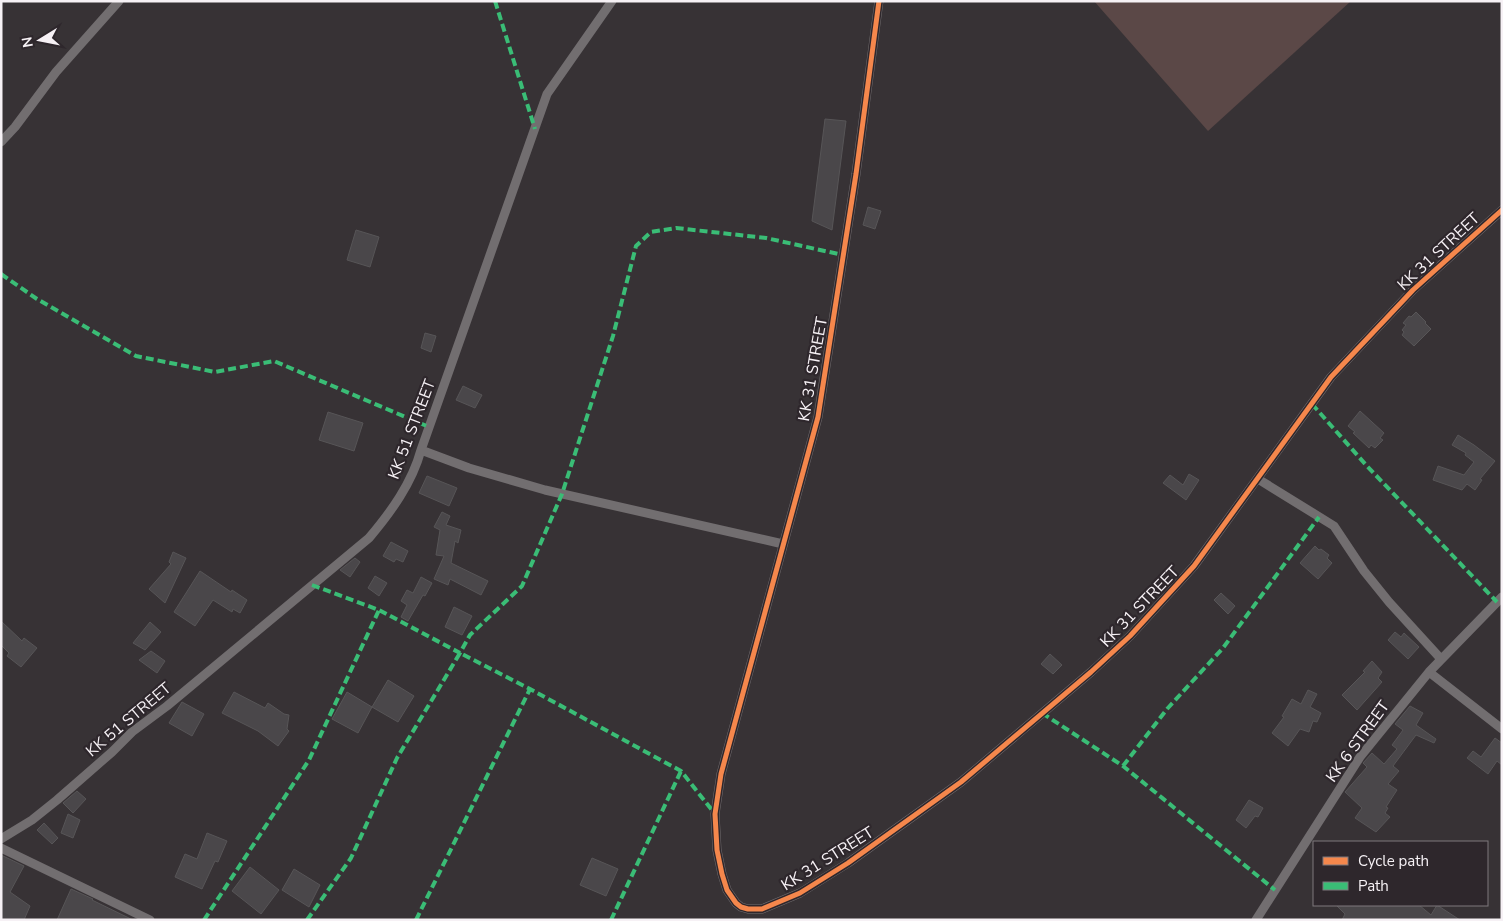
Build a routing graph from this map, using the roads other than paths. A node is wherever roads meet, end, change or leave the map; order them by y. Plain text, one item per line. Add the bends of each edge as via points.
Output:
1 (119, 1) edge
2 (612, 1) edge
3 (879, 1) edge
4 (1, 142) edge
5 (1502, 210) edge
6 (421, 450) junction
7 (1258, 479) junction
8 (783, 544) junction
9 (1502, 597) edge
10 (1441, 660) junction
11 (1429, 672) junction
12 (1502, 729) edge
13 (2, 838) edge
14 (1, 848) edge
15 (150, 920) edge
16 (1256, 920) edge

1 - 4 street via 56,72
2 - 6 street, KK 51 STREET via 547,94
3 - 8 street, KK 31 STREET via 818,417
5 - 7 street, KK 31 STREET via 1413,290 1331,377
6 - 8 street via 468,468 545,490
6 - 13 street, KK 51 STREET via 402,494 369,538 132,732 57,800
7 - 8 street, KK 31 STREET via 1194,566 1130,636 968,776 848,863 800,893 762,909 748,909 741,907 727,890 717,850 715,814 721,774
7 - 10 street via 1334,526 1364,571
9 - 10 street, KK 6 STREET
10 - 11 street, KK 6 STREET
11 - 12 street
11 - 16 street, KK 6 STREET via 1360,757
14 - 15 street

